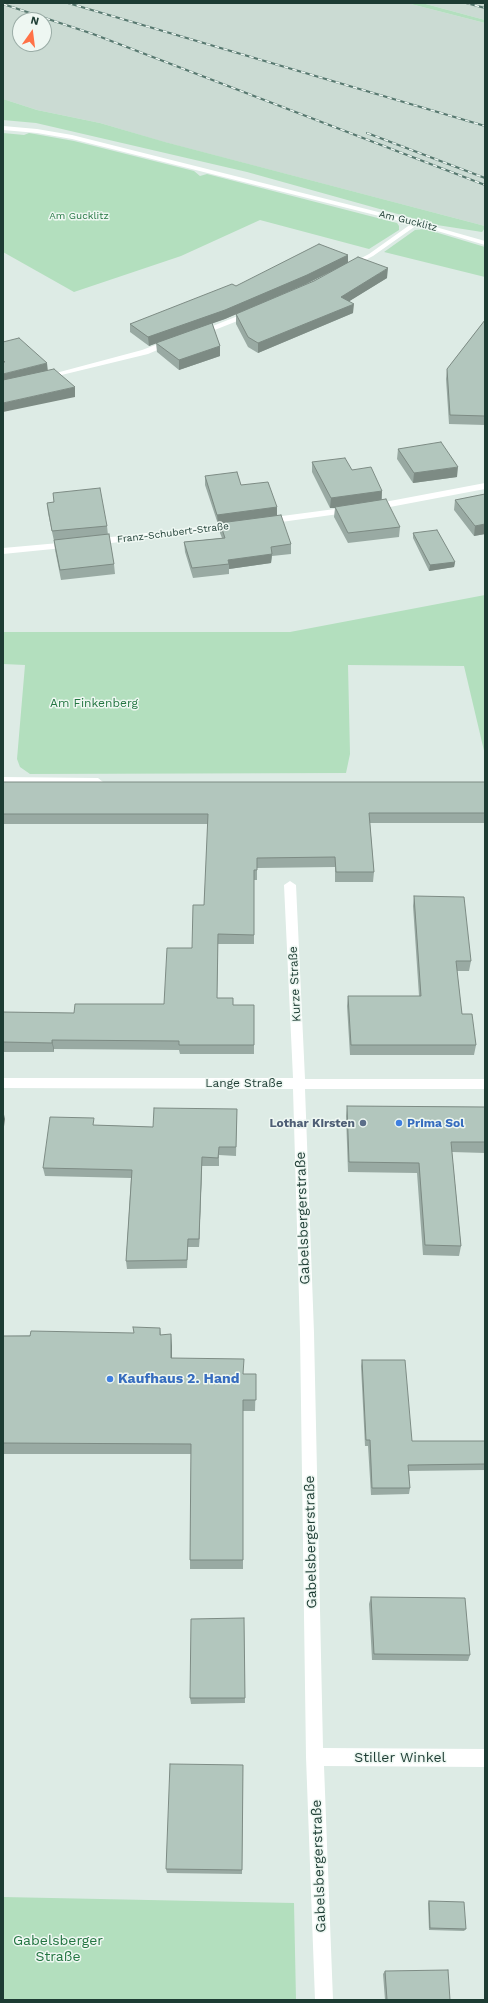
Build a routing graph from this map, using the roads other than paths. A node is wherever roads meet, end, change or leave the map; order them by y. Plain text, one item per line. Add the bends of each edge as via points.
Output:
1 (3, 128) edge
2 (416, 223) junction
3 (485, 243) edge
4 (338, 272) edge
5 (257, 311) edge
6 (39, 379) edge
7 (485, 486) edge
8 (3, 551) edge
9 (3, 781) edge
10 (109, 782) edge
11 (290, 885) dead end
12 (3, 1083) edge
13 (299, 1083) junction
14 (485, 1084) edge
15 (315, 1757) junction
16 (485, 1758) edge
17 (324, 2000) edge

1 - 2 street, Am Gucklitz via 72,137
2 - 3 street, Am Gucklitz
2 - 4 street via 371,255
5 - 6 street via 145,352
7 - 8 street, Franz-Schubert-Straße via 360,509 250,524
9 - 10 street
11 - 13 street, Kurze Straße
12 - 13 street, Lange Straße
13 - 14 street, Lange Straße
13 - 15 street, Gabelsbergerstraße via 307,1333
15 - 16 street, Stiller Winkel
15 - 17 street, Gabelsbergerstraße

